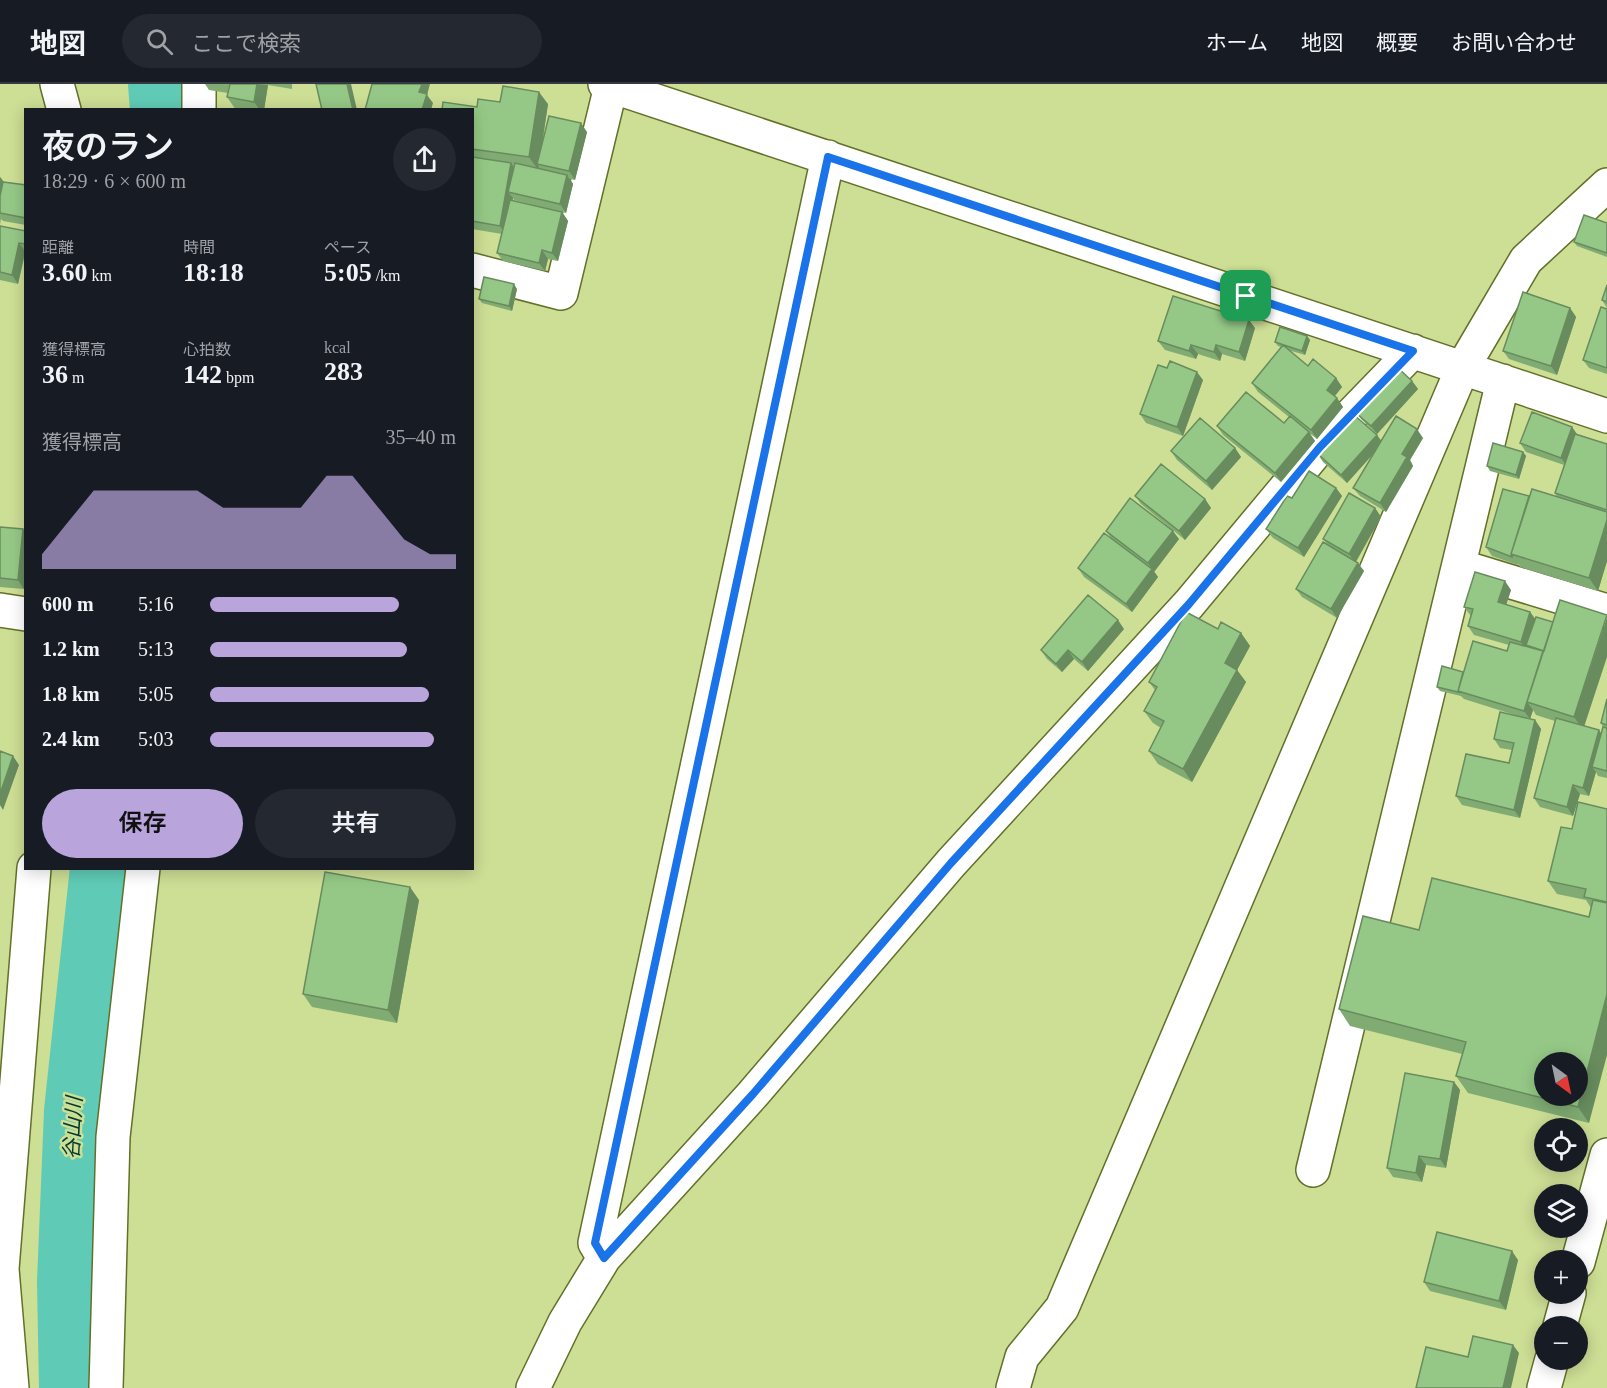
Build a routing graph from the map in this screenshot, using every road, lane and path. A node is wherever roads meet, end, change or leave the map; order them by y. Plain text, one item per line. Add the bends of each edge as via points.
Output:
1 (57, 84) edge
2 (199, 84) edge
3 (608, 85) edge
4 (63, 108) edge
5 (200, 108) edge
6 (828, 157) junction
7 (1600, 201) edge
8 (474, 271) edge
9 (1413, 351) junction
10 (1463, 368) junction
11 (1503, 381) junction
12 (1607, 416) edge
13 (1459, 566) junction
14 (0, 610) edge
15 (1607, 611) edge
16 (24, 614) edge
17 (34, 870) edge
18 (143, 870) edge
19 (6, 1140) edge
20 (1607, 1155) edge
21 (1313, 1170) dead end
22 (1581, 1250) edge
23 (604, 1258) junction
24 (1548, 1370) edge
25 (12, 1388) edge
26 (106, 1388) edge
27 (533, 1388) edge
28 (1013, 1388) edge
29 (1544, 1388) edge

1 - 4 street
2 - 5 street
3 - 6 street
3 - 8 street via 561,293
6 - 9 street
6 - 23 street via 595,1243
7 - 10 street via 1526,260
9 - 10 street
9 - 23 street via 1320,447 1189,604 951,863 753,1094
10 - 11 street
10 - 28 street via 1062,1308 1022,1357
11 - 12 street
11 - 13 street
13 - 15 street
13 - 21 street
14 - 16 street
17 - 19 street
18 - 26 street via 113,1137
19 - 25 street via 2,1269
20 - 22 street
23 - 27 street via 565,1322
24 - 29 street

